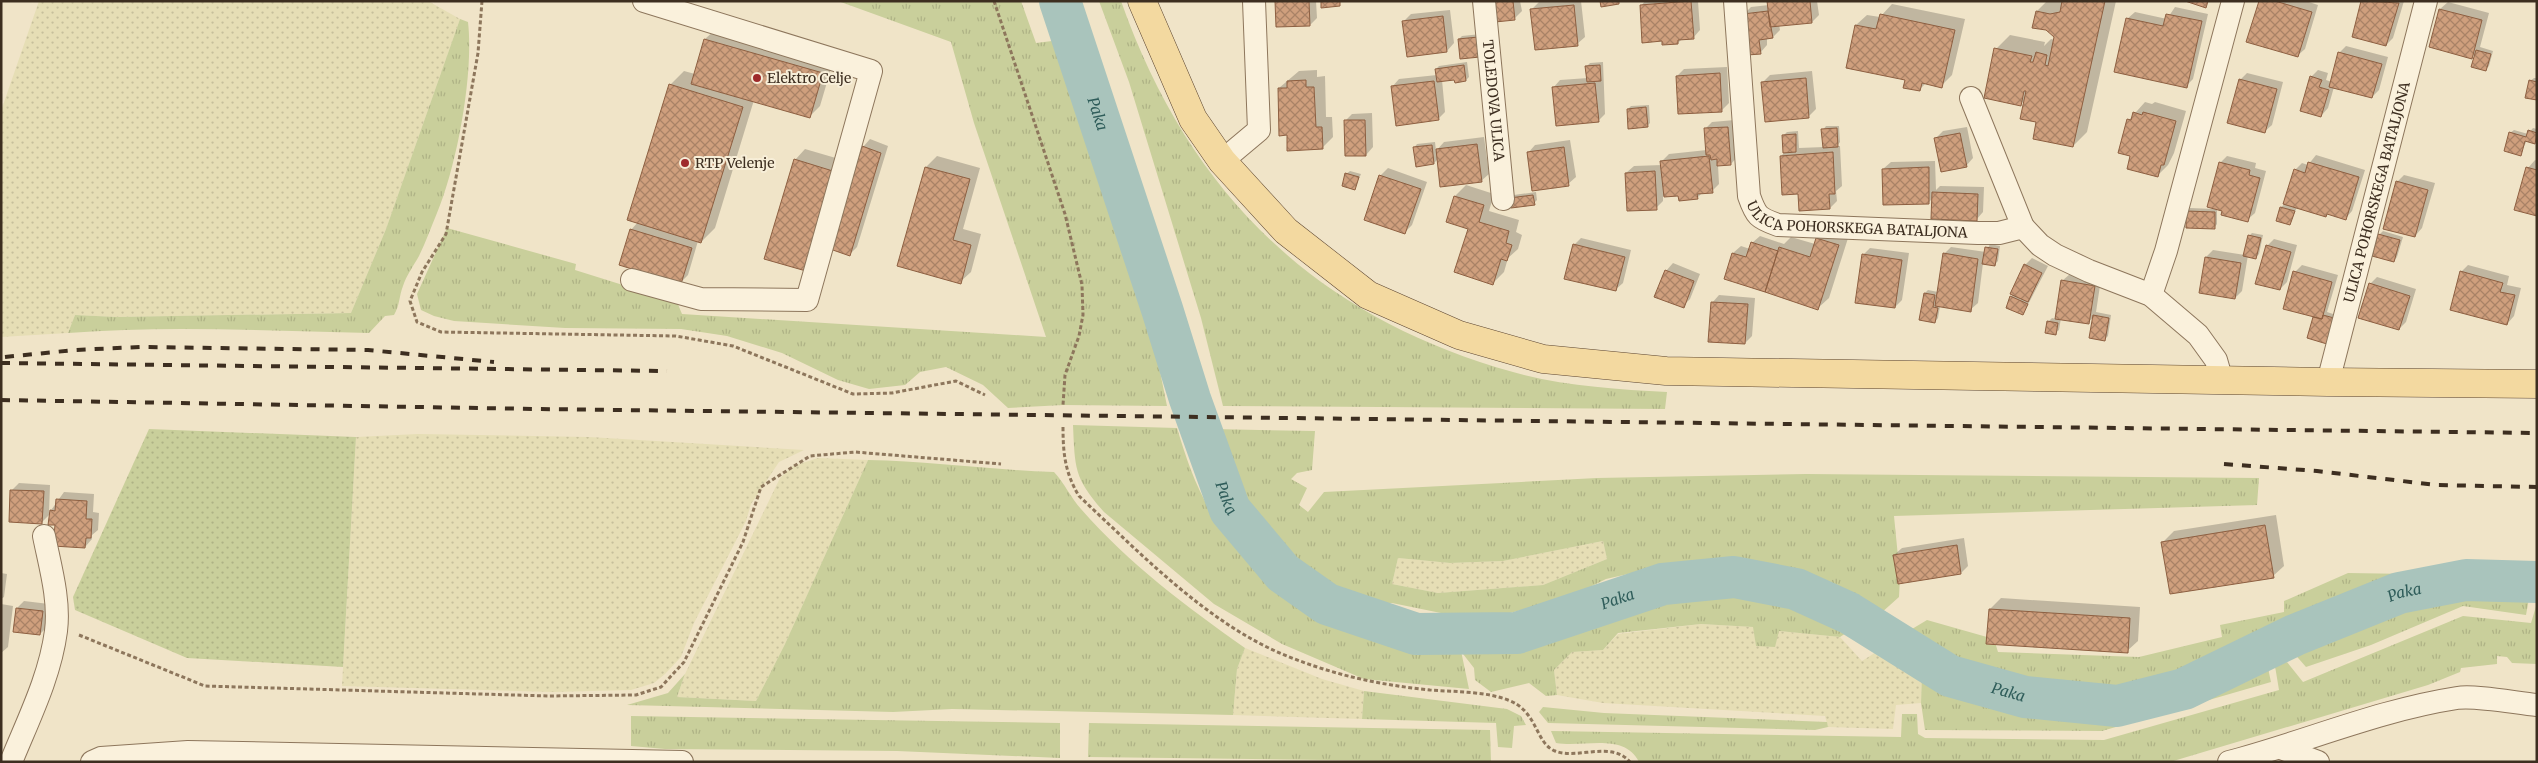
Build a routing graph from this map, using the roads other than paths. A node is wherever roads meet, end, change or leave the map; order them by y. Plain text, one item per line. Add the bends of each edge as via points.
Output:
1 (644, 1) edge
2 (1142, 1) edge
3 (1254, 1) edge
4 (1484, 1) edge
5 (1735, 1) edge
6 (2233, 1) edge
7 (2426, 1) edge
8 (1971, 98) dead end
9 (1222, 161) junction
10 (1503, 199) dead end
11 (2023, 227) junction
12 (632, 280) dead end
13 (2151, 295) junction
14 (2222, 381) junction
15 (2328, 382) junction
16 (2537, 384) edge
17 (44, 536) dead end
18 (2537, 705) edge
19 (2281, 748) junction
20 (11, 762) edge
21 (92, 762) edge
22 (682, 762) edge
23 (2229, 762) edge
24 (2318, 762) edge

1 - 12 street via 871,71 807,300 701,298
2 - 9 main road via 1193,119
3 - 9 street via 1259,130
4 - 10 street, TOLEDOVA ULICA
5 - 11 street, ULICA POHORSKEGA BATALJONA via 1749,196 1755,214 1778,225 1978,233 1999,233
6 - 13 street via 2166,251
7 - 15 street, ULICA POHORSKEGA BATALJONA
8 - 11 street
9 - 14 main road via 1286,231 1368,295 1459,335 1544,359 1666,372
11 - 13 street via 2055,255 2088,272
13 - 14 street via 2198,335 2216,360
14 - 15 main road
15 - 16 main road
17 - 20 street via 55,593 56,630 44,681
18 - 19 street via 2459,698 2374,718
19 - 23 street
19 - 24 street
21 - 22 street via 101,758 188,752

